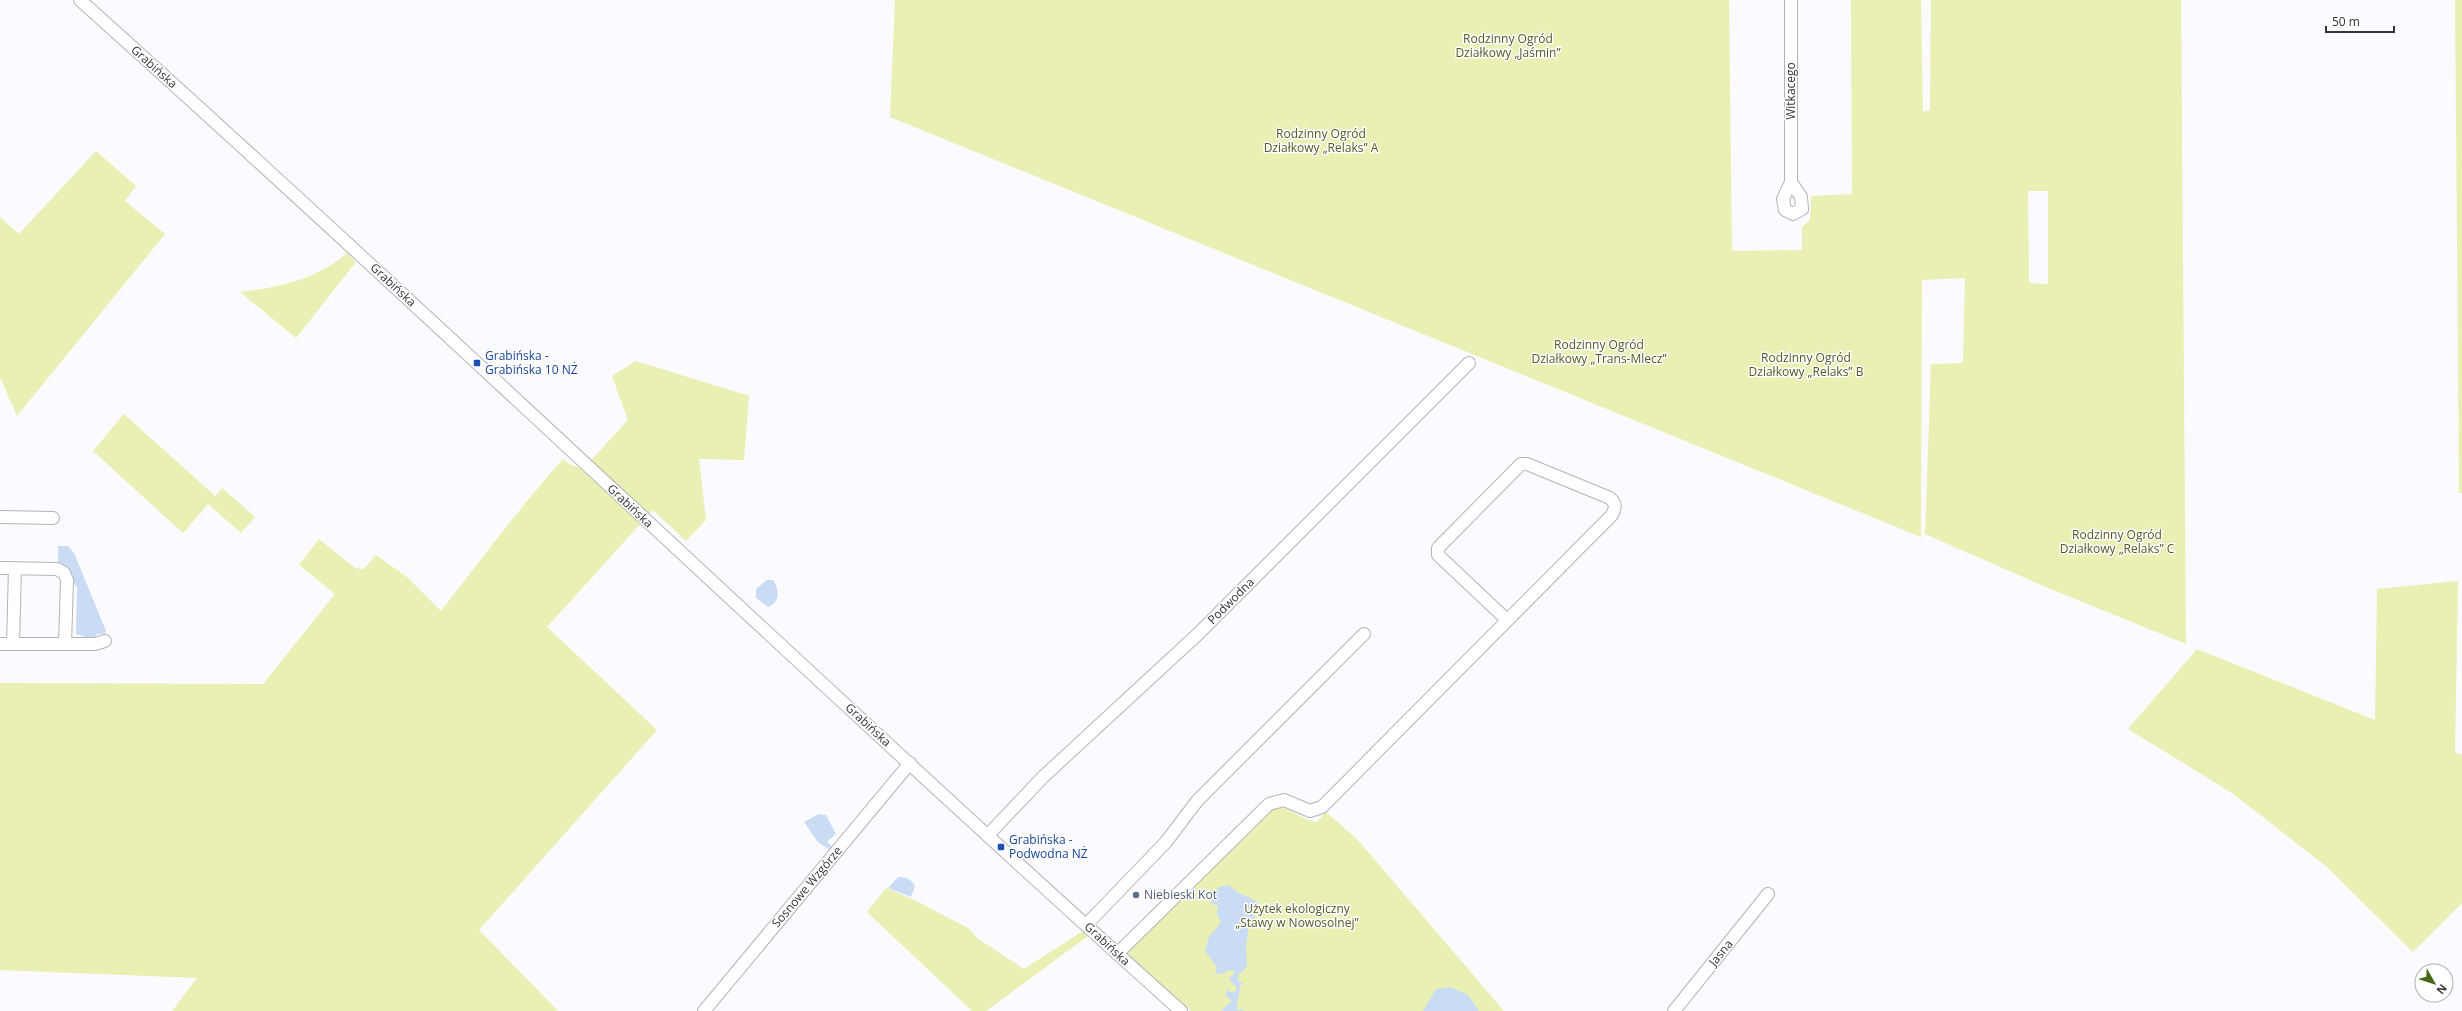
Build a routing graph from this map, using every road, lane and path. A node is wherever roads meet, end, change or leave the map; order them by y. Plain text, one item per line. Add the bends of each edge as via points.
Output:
1 (80, 0) edge
2 (1791, 0) edge
3 (1791, 182) dead end
4 (1469, 363) dead end
5 (0, 517) edge
6 (53, 518) dead end
7 (0, 568) edge
8 (15, 568) junction
9 (1506, 620) junction
10 (1364, 634) dead end
11 (105, 642) dead end
12 (0, 644) edge
13 (13, 644) junction
14 (65, 644) junction
15 (910, 763) junction
16 (988, 835) junction
17 (1768, 894) dead end
18 (1086, 925) junction
19 (1117, 954) junction
20 (704, 1011) edge
21 (1181, 1011) edge
22 (1674, 1011) edge

1 - 15 street, Grabińska via 309,207 648,524
2 - 3 street, Witkacego
4 - 16 street, Podwodna via 1198,634 1043,777
5 - 6 street
7 - 8 street
8 - 13 street
8 - 14 street via 57,569 64,573 67,580
9 - 9 street via 1612,515 1614,502 1527,464 1521,464 1438,548 1438,555
9 - 19 street via 1322,807 1310,811 1284,800 1268,804
10 - 18 street via 1198,801 1166,842
11 - 14 street
12 - 13 street
13 - 14 street
15 - 16 street, Grabińska
15 - 20 street, Sosnowe Wzgórze
16 - 18 street, Grabińska
17 - 22 street, Jasna
18 - 19 street, Grabińska
19 - 21 street, Grabińska

